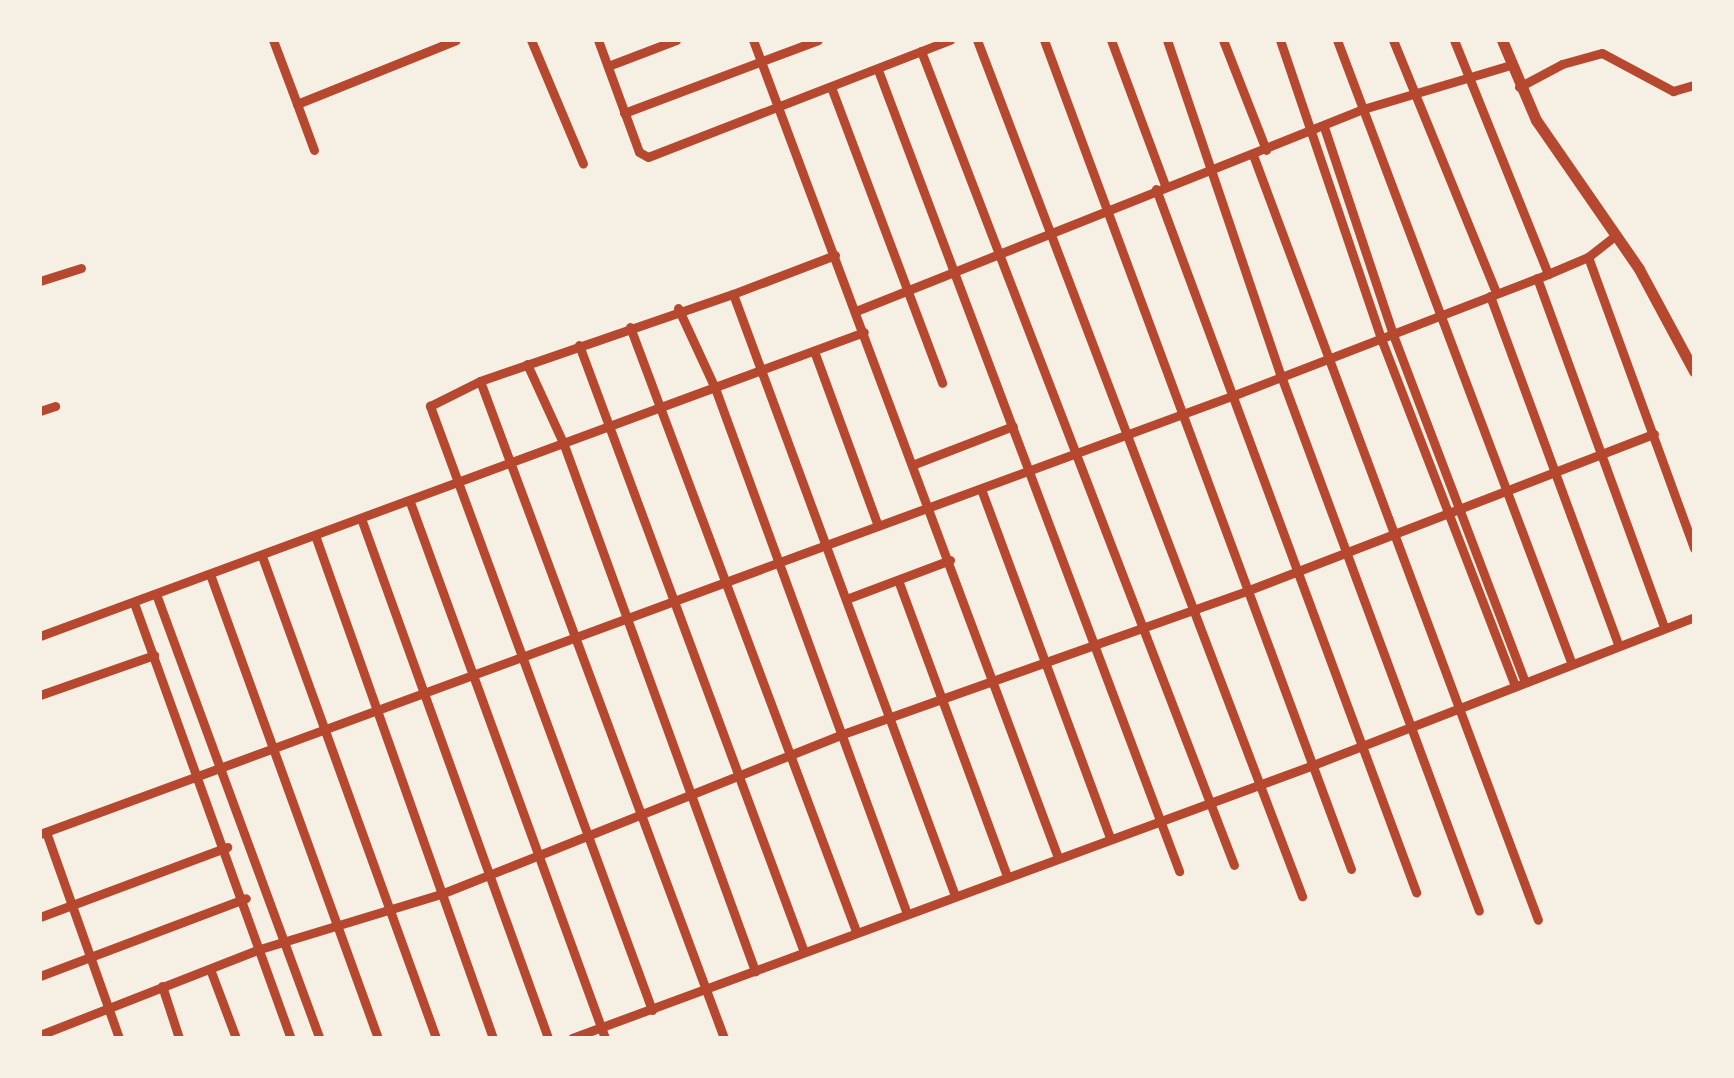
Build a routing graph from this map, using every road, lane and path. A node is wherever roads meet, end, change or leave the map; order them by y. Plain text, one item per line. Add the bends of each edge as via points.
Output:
1 (273, 40) edge
2 (456, 40) edge
3 (531, 40) edge
4 (598, 40) edge
5 (676, 40) edge
6 (753, 40) edge
7 (818, 40) edge
8 (950, 40) edge
9 (977, 40) edge
10 (1044, 40) edge
11 (1112, 40) edge
12 (1166, 40) edge
13 (1223, 40) edge
14 (1280, 40) edge
15 (1338, 40) edge
16 (1393, 40) edge
17 (1454, 40) edge
18 (1502, 40) edge
19 (921, 51) junction
20 (762, 62) junction
21 (1511, 65) junction
22 (608, 66) junction
23 (878, 70) junction
24 (1468, 78) junction
25 (1694, 85) edge
26 (831, 87) junction
27 (1519, 87) junction
28 (1412, 94) junction
29 (297, 104) junction
30 (778, 107) junction
31 (1364, 108) junction
32 (624, 114) junction
33 (1319, 129) junction
34 (314, 150) dead end
35 (1266, 150) junction
36 (1252, 155) junction
37 (583, 164) dead end
38 (1213, 170) junction
39 (1160, 187) junction
40 (1104, 210) junction
41 (1052, 230) junction
42 (1615, 236) junction
43 (1002, 251) junction
44 (835, 255) junction
45 (1588, 257) junction
46 (81, 268) dead end
47 (954, 271) junction
48 (1548, 274) junction
49 (1537, 278) junction
50 (40, 282) edge
51 (907, 290) junction
52 (732, 294) junction
53 (1493, 295) junction
54 (678, 308) junction
55 (856, 311) junction
56 (1442, 314) junction
57 (630, 327) junction
58 (864, 332) junction
59 (1392, 332) junction
60 (1380, 336) junction
61 (579, 346) junction
62 (814, 351) junction
63 (1330, 356) junction
64 (527, 364) junction
65 (765, 369) junction
66 (1694, 371) edge
67 (1282, 376) junction
68 (480, 382) junction
69 (942, 383) dead end
70 (715, 388) junction
71 (1232, 396) junction
72 (55, 406) dead end
73 (663, 408) junction
74 (40, 411) edge
75 (1182, 414) junction
76 (612, 426) junction
77 (1014, 426) junction
78 (1132, 434) junction
79 (1654, 434) junction
80 (564, 445) junction
81 (1080, 453) junction
82 (1602, 454) junction
83 (514, 463) junction
84 (912, 465) junction
85 (1030, 472) junction
86 (1553, 472) junction
87 (459, 484) junction
88 (981, 489) junction
89 (1507, 489) junction
90 (410, 502) junction
91 (930, 508) junction
92 (1458, 508) junction
93 (1446, 513) junction
94 (362, 522) junction
95 (878, 526) junction
96 (1398, 532) junction
97 (316, 538) junction
98 (830, 546) junction
99 (1694, 548) edge
100 (1347, 552) junction
101 (263, 559) junction
102 (950, 560) junction
103 (779, 562) junction
104 (1298, 571) junction
105 (212, 578) junction
106 (898, 580) junction
107 (726, 582) junction
108 (1249, 590) junction
109 (156, 594) junction
110 (849, 598) junction
111 (677, 601) junction
112 (134, 603) junction
113 (1195, 609) junction
114 (1694, 616) edge
115 (628, 619) junction
116 (1664, 627) junction
117 (1142, 628) junction
118 (40, 636) edge
119 (579, 638) junction
120 (1096, 644) junction
121 (1618, 644) junction
122 (154, 655) junction
123 (527, 657) junction
124 (1571, 662) junction
125 (1046, 664) junction
126 (474, 677) junction
127 (992, 682) junction
128 (1519, 682) junction
129 (40, 694) edge
130 (425, 695) junction
131 (941, 701) junction
132 (1460, 707) junction
133 (376, 713) junction
134 (891, 716) junction
135 (1413, 726) junction
136 (326, 731) junction
137 (840, 734) junction
138 (1363, 746) junction
139 (275, 750) junction
140 (788, 755) junction
141 (1314, 765) junction
142 (223, 769) junction
143 (742, 776) junction
144 (200, 777) junction
145 (1262, 784) junction
146 (690, 796) junction
147 (1210, 803) junction
148 (640, 815) junction
149 (1160, 822) junction
150 (43, 833) edge
151 (588, 836) junction
152 (1110, 837) junction
153 (227, 847) junction
154 (540, 854) junction
155 (1057, 855) junction
156 (1234, 866) dead end
157 (1351, 869) dead end
158 (1180, 870) dead end
159 (1006, 873) junction
160 (492, 874) junction
161 (1416, 892) dead end
162 (954, 893) junction
163 (441, 894) junction
164 (1302, 896) dead end
165 (246, 898) junction
166 (71, 906) junction
167 (389, 910) junction
168 (906, 911) junction
169 (1479, 911) dead end
170 (40, 917) edge
171 (1538, 920) dead end
172 (336, 926) junction
173 (856, 932) junction
174 (283, 942) junction
175 (260, 949) junction
176 (804, 952) junction
177 (91, 958) junction
178 (210, 969) junction
179 (755, 972) junction
180 (40, 976) edge
181 (162, 986) junction
182 (706, 992) junction
183 (108, 1010) junction
184 (652, 1010) junction
185 (600, 1027) junction
186 (40, 1035) edge
187 (119, 1038) edge
188 (179, 1038) edge
189 (236, 1038) edge
190 (291, 1038) edge
191 (319, 1038) edge
192 (378, 1038) edge
193 (436, 1038) edge
194 (493, 1038) edge
195 (548, 1038) edge
196 (572, 1038) edge
197 (605, 1038) edge
198 (724, 1038) edge

1 - 29 street
2 - 29 street
3 - 37 street
4 - 22 street
5 - 22 street
6 - 20 street
7 - 20 street
8 - 19 street
9 - 41 street
10 - 40 street
11 - 39 street
12 - 38 street
13 - 35 street
14 - 33 street
15 - 31 street
16 - 28 street
17 - 24 street
18 - 21 street
19 - 23 street
19 - 43 street
20 - 30 street
20 - 32 street
21 - 24 street
21 - 27 street
22 - 32 street
23 - 26 street
23 - 47 street
24 - 28 street
24 - 48 street
25 - 27 street via 1673,91 1602,53
26 - 30 street
26 - 51 street
27 - 42 street
28 - 31 street
28 - 53 street
29 - 34 street
30 - 32 street via 653,156 639,152
30 - 44 street
31 - 33 street
31 - 56 street
33 - 35 street
33 - 59 street
33 - 60 street
35 - 36 street
36 - 38 street
36 - 63 street
38 - 39 street
38 - 67 street
39 - 40 street
39 - 71 street
40 - 41 street
40 - 75 street
41 - 43 street
41 - 78 street
42 - 45 street
42 - 66 street
43 - 47 street
43 - 81 street
44 - 52 street
44 - 55 street
45 - 48 street
45 - 79 street
46 - 50 street
47 - 51 street
47 - 77 street
48 - 49 street
49 - 53 street
49 - 82 street
51 - 55 street
51 - 69 street
52 - 54 street
52 - 65 street
53 - 56 street
53 - 86 street
54 - 57 street
54 - 70 street
55 - 58 street
56 - 59 street
56 - 89 street
57 - 61 street
57 - 73 street
58 - 62 street
58 - 84 street
59 - 60 street
59 - 92 street
60 - 63 street
60 - 93 street
61 - 64 street
61 - 76 street
62 - 65 street
62 - 95 street
63 - 67 street
63 - 96 street
64 - 68 street
64 - 80 street
65 - 70 street
65 - 98 street
67 - 71 street
67 - 100 street
68 - 83 street
68 - 87 street via 430,406
70 - 73 street
70 - 103 street
71 - 75 street
71 - 104 street
72 - 74 street
73 - 76 street
73 - 107 street
75 - 78 street
75 - 108 street
76 - 80 street
76 - 111 street
77 - 84 street
77 - 85 street
78 - 81 street
78 - 113 street
79 - 82 street
79 - 99 street
80 - 83 street
80 - 115 street
81 - 85 street
81 - 117 street
82 - 86 street
82 - 116 street
83 - 87 street
83 - 119 street
84 - 91 street
85 - 88 street
85 - 120 street
86 - 89 street
86 - 121 street
87 - 90 street
87 - 123 street
88 - 91 street
88 - 125 street
89 - 92 street
89 - 124 street
90 - 94 street
90 - 126 street
91 - 95 street
91 - 102 street
92 - 93 street
92 - 128 street
93 - 96 street
93 - 128 street
94 - 97 street
94 - 130 street
95 - 98 street
96 - 100 street
96 - 132 street
97 - 101 street
97 - 133 street
98 - 103 street
98 - 110 street
100 - 104 street
100 - 135 street
101 - 105 street
101 - 136 street
102 - 106 street
102 - 127 street
103 - 107 street
103 - 137 street
104 - 108 street
104 - 138 street
105 - 109 street
105 - 139 street
106 - 110 street
106 - 131 street
107 - 111 street
107 - 140 street
108 - 113 street
108 - 141 street
109 - 112 street
109 - 142 street
110 - 134 street
111 - 115 street
111 - 143 street
112 - 118 street
112 - 122 street
113 - 117 street
113 - 145 street
114 - 116 street
115 - 119 street
115 - 146 street
116 - 121 street
117 - 120 street
117 - 147 street
119 - 123 street
119 - 148 street
120 - 125 street
120 - 149 street
121 - 124 street
122 - 129 street
122 - 144 street
123 - 126 street
123 - 151 street
124 - 128 street
125 - 127 street
125 - 152 street
126 - 130 street
126 - 154 street
127 - 131 street
127 - 155 street
128 - 132 street
130 - 133 street
130 - 160 street
131 - 134 street
131 - 159 street
132 - 135 street
132 - 171 street
133 - 136 street
133 - 163 street
134 - 137 street
134 - 162 street
135 - 138 street
135 - 169 street
136 - 139 street
136 - 167 street
137 - 140 street
137 - 168 street
138 - 141 street
138 - 161 street
139 - 142 street
139 - 172 street
140 - 143 street
140 - 173 street
141 - 145 street
141 - 157 street
142 - 144 street
142 - 174 street
143 - 146 street
143 - 176 street
144 - 150 street
144 - 153 street
145 - 147 street
145 - 164 street
146 - 148 street
146 - 179 street
147 - 149 street
147 - 156 street
148 - 151 street
148 - 182 street
149 - 152 street
149 - 158 street
150 - 166 street
151 - 154 street
151 - 184 street
152 - 155 street
153 - 165 street
153 - 166 street
154 - 160 street
154 - 185 street
155 - 159 street
159 - 162 street
160 - 163 street
160 - 195 street
162 - 168 street
163 - 167 street
163 - 194 street
165 - 175 street
165 - 177 street
166 - 170 street
166 - 177 street
167 - 172 street
167 - 193 street
168 - 173 street
172 - 174 street
172 - 192 street
173 - 176 street
174 - 175 street
174 - 191 street
175 - 178 street
175 - 190 street
176 - 179 street
177 - 180 street
177 - 183 street
178 - 181 street
178 - 189 street
179 - 182 street
181 - 183 street
181 - 188 street
182 - 184 street
182 - 198 street
183 - 186 street
183 - 187 street
184 - 185 street
185 - 196 street
185 - 197 street

